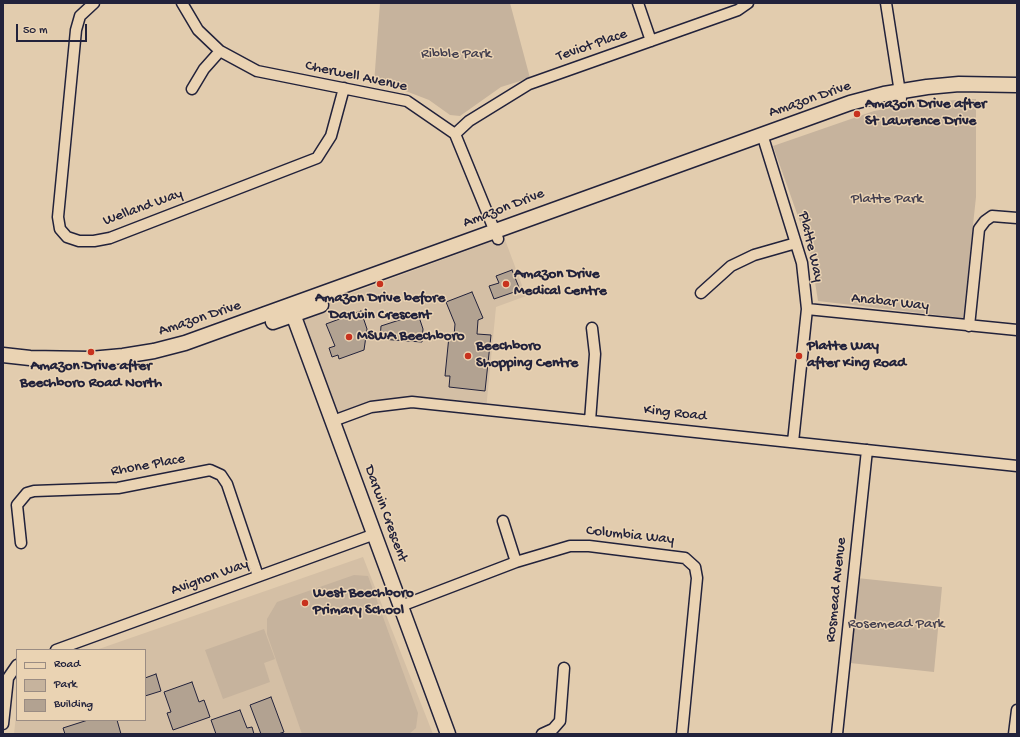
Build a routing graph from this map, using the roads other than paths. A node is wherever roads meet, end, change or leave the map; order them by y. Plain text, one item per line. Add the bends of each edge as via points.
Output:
1 (94, 3) edge
2 (182, 3) edge
3 (638, 3) edge
4 (748, 3) edge
5 (886, 3) edge
6 (651, 41) junction
7 (220, 51) junction
8 (1017, 85) edge
9 (344, 88) junction
10 (192, 89) dead end
11 (1017, 93) edge
12 (900, 95) junction
13 (455, 134) junction
14 (764, 138) junction
15 (1017, 218) edge
16 (496, 235) junction
17 (796, 243) junction
18 (701, 293) dead end
19 (807, 309) junction
20 (292, 310) junction
21 (969, 326) junction
22 (592, 328) dead end
23 (1017, 330) edge
24 (3, 355) edge
25 (3, 364) edge
26 (333, 420) junction
27 (590, 421) junction
28 (793, 442) junction
29 (866, 450) junction
30 (1017, 466) edge
31 (503, 521) dead end
32 (374, 534) junction
33 (21, 544) dead end
34 (516, 562) junction
35 (258, 576) junction
36 (401, 606) junction
37 (59, 649) edge
38 (16, 666) edge
39 (564, 668) dead end
40 (1017, 715) edge
41 (3, 724) edge
42 (448, 734) edge
43 (542, 734) edge
44 (682, 734) edge
45 (837, 734) edge
46 (1014, 734) edge

1 - 9 street, Welland Way via 80,16 76,30 58,216 60,229 67,237 79,241 110,238 317,158 332,136
2 - 7 street, Cherwell Avenue via 198,30
3 - 6 street
4 - 6 street, Teviot Place via 738,10
5 - 12 street
6 - 13 street, Teviot Place via 529,84 469,121
7 - 9 street, Cherwell Avenue via 257,71
7 - 10 street via 204,69
8 - 12 street, Amazon Drive via 959,84
9 - 13 street, Cherwell Avenue via 407,101
11 - 12 street, Amazon Drive
12 - 14 street, Amazon Drive via 850,103
13 - 16 street
14 - 16 street, Amazon Drive via 516,222
14 - 17 street, Platte Way
15 - 21 street via 992,216 984,221 980,229
16 - 20 street, Amazon Drive
17 - 18 street via 754,255 731,266
17 - 19 street, Platte Way via 802,263
19 - 21 street, Anabar Way
19 - 28 street, Platte Way
20 - 24 street, Amazon Drive via 186,343 123,356 90,359
20 - 25 street, Amazon Drive via 193,349 141,361 85,367
20 - 26 street, Darwin Crescent
21 - 23 street, Anabar Way
22 - 27 street via 595,354
26 - 27 street, King Road via 371,406 412,402
26 - 32 street, Darwin Crescent
27 - 28 street, King Road
28 - 29 street, King Road
29 - 30 street, King Road
29 - 45 street, Rosmead Avenue
31 - 34 street
32 - 35 street, Avignon Way
32 - 36 street, Darwin Crescent
33 - 35 street, Rhone Place via 17,505 27,493 118,488 210,470 220,474 227,484
34 - 36 street, Columbia Way
34 - 44 street, Columbia Way via 561,547 580,545 680,556 690,561 697,578
35 - 37 street, Avignon Way
36 - 42 street, Darwin Crescent
38 - 41 street via 8,678
39 - 43 street via 560,721 553,729
40 - 46 street

